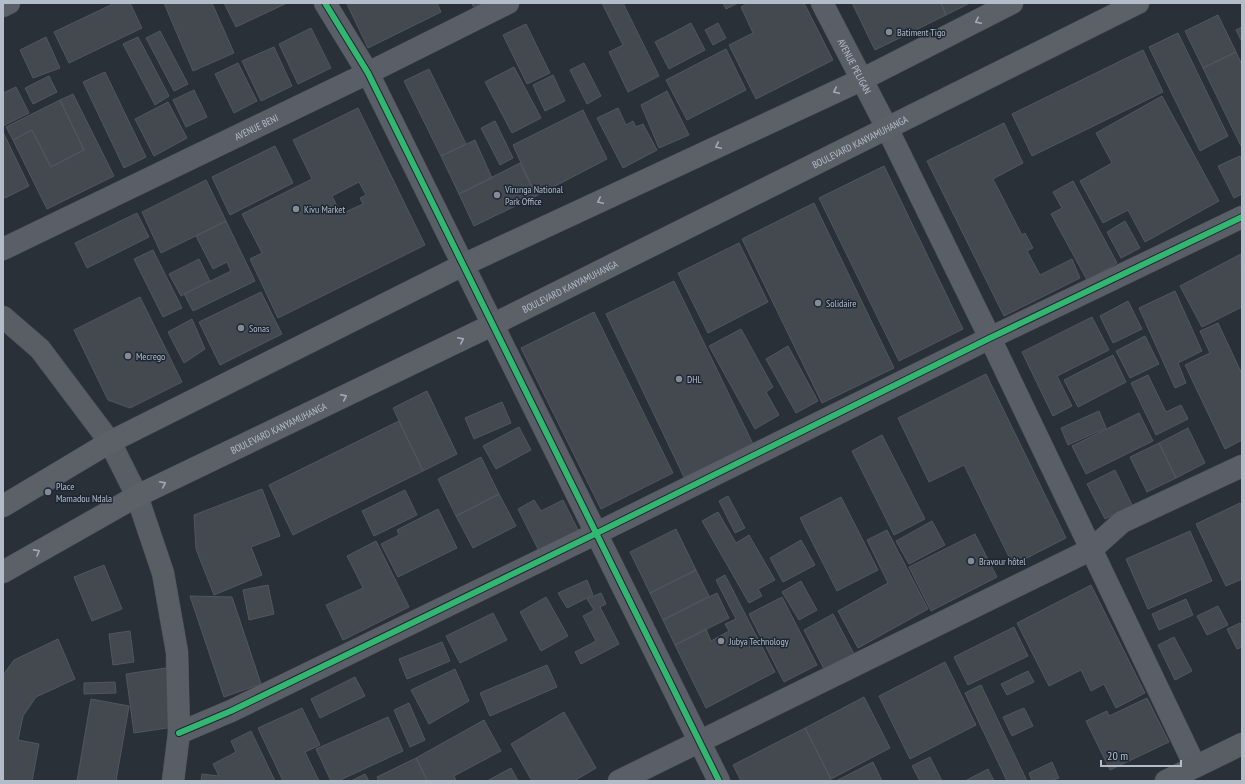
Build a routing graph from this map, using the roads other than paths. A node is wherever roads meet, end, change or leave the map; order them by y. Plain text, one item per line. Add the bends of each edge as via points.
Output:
1 (9, 3) edge
2 (325, 3) edge
3 (508, 3) edge
4 (822, 3) edge
5 (1012, 3) edge
6 (1138, 3) edge
7 (3, 6) edge
8 (368, 73) junction
9 (861, 80) junction
10 (887, 128) junction
11 (1242, 217) edge
12 (3, 249) edge
13 (462, 265) junction
14 (3, 317) edge
15 (492, 325) junction
16 (990, 338) junction
17 (110, 442) junction
18 (1242, 466) edge
19 (137, 496) junction
20 (3, 506) edge
21 (597, 533) junction
22 (1092, 549) junction
23 (3, 572) edge
24 (178, 733) junction
25 (700, 742) junction
26 (1242, 744) edge
27 (1195, 766) junction
28 (173, 781) edge
29 (619, 781) edge
30 (720, 781) edge
31 (1166, 781) edge

1 - 7 street
2 - 8 street
3 - 8 street, AVENUE BENI
4 - 9 street, AVENUE PELIGAN
5 -> 9 main road
6 - 10 main road, BOULEVARD KANYAMUHANGA
8 - 12 street, AVENUE BENI
8 - 13 street
9 - 10 street, AVENUE PELIGAN
9 -> 13 main road
10 - 15 main road, BOULEVARD KANYAMUHANGA
10 - 16 street, AVENUE PELIGAN
11 - 16 street
13 - 15 street
13 - 17 main road
14 - 17 street via 40,349
19 -> 15 main road, BOULEVARD KANYAMUHANGA
15 - 21 street
16 - 21 street
16 - 22 street, AVENUE PELIGAN
17 - 19 street
17 - 20 main road
18 - 22 street via 1122,522
23 -> 19 main road, BOULEVARD KANYAMUHANGA
19 - 24 street via 163,573 177,652
21 - 24 street via 231,711
21 - 25 street
22 - 25 street
22 - 27 street, AVENUE PELIGAN
24 - 28 street
25 - 29 street
25 - 30 street
26 - 27 street
27 - 31 street

